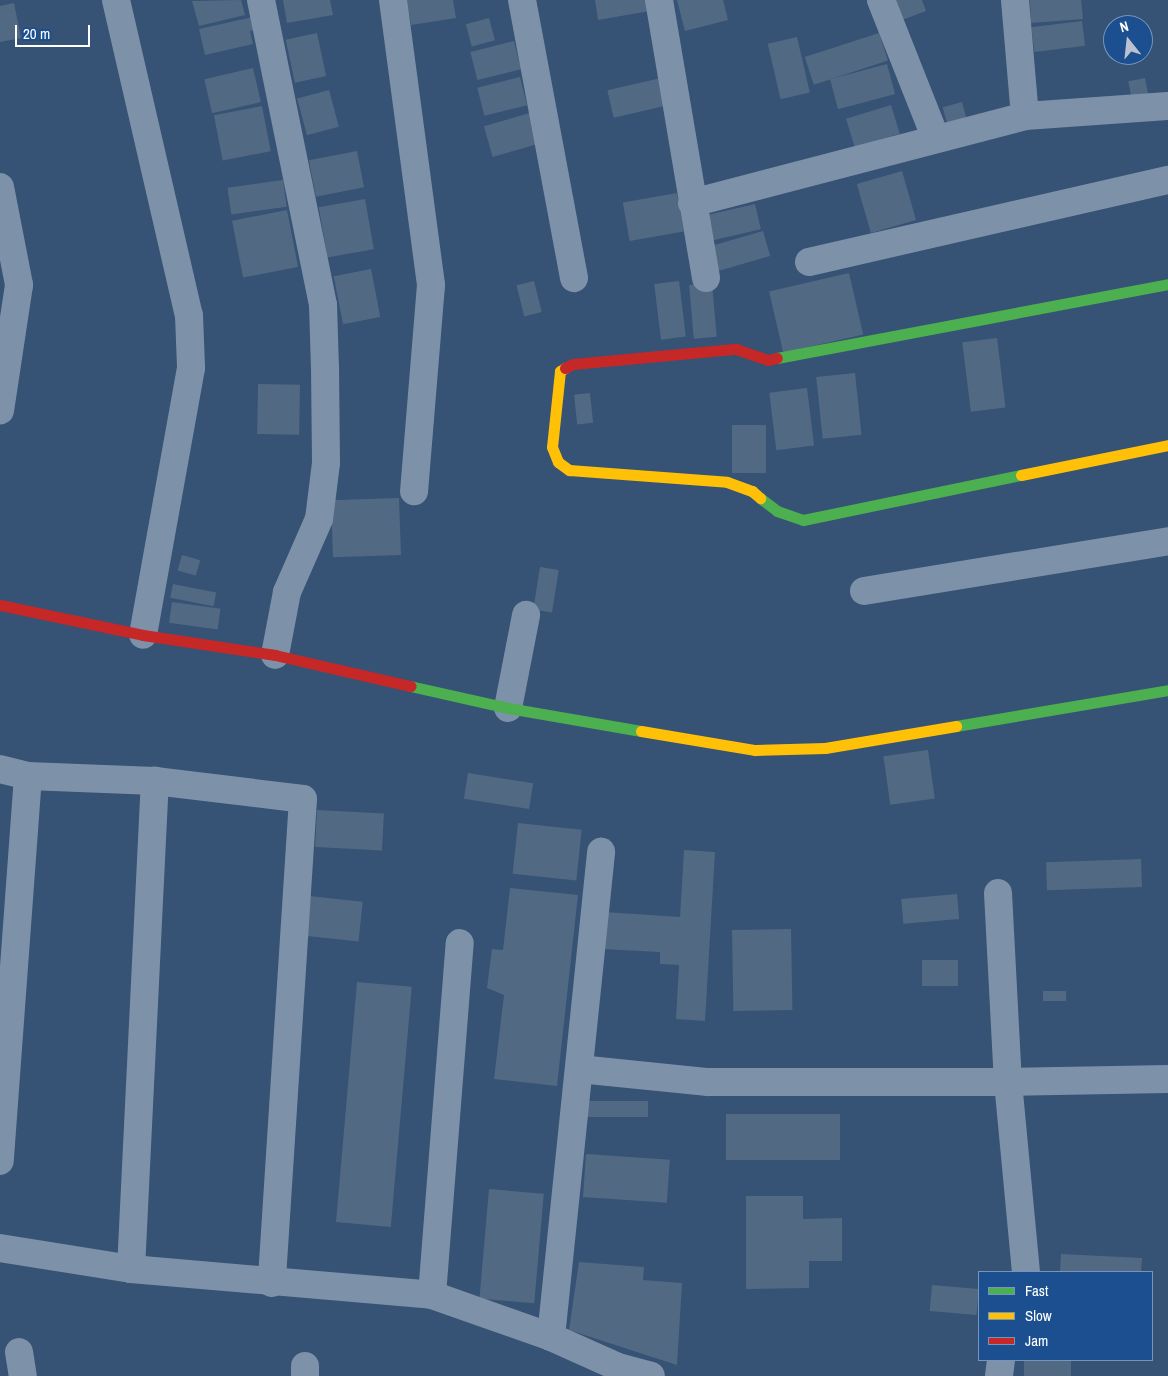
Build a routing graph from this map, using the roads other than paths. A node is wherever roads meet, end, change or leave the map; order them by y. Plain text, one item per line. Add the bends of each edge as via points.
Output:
1 (116, 0) edge
2 (261, 0) edge
3 (392, 0) edge
4 (522, 0) edge
5 (659, 0) edge
6 (881, 0) edge
7 (1015, 0) edge
8 (1168, 106) edge
9 (1025, 116) junction
10 (936, 139) junction
11 (1168, 180) edge
12 (0, 187) edge
13 (692, 203) junction
14 (809, 262) dead end
15 (574, 278) dead end
16 (706, 278) dead end
17 (1168, 284) edge
18 (0, 411) edge
19 (1168, 445) edge
20 (414, 491) dead end
21 (1168, 541) edge
22 (864, 591) dead end
23 (0, 605) edge
24 (526, 615) dead end
25 (143, 635) junction
26 (275, 655) junction
27 (1168, 690) edge
28 (508, 708) junction
29 (0, 769) edge
30 (28, 776) junction
31 (155, 781) junction
32 (601, 852) dead end
33 (998, 893) dead end
34 (460, 943) dead end
35 (579, 1069) junction
36 (1168, 1079) edge
37 (1008, 1082) junction
38 (0, 1161) edge
39 (0, 1248) edge
40 (131, 1269) junction
41 (1026, 1271) edge
42 (272, 1283) junction
43 (432, 1295) junction
44 (551, 1337) junction
45 (1001, 1361) edge
46 (651, 1376) edge
47 (999, 1376) edge

1 - 25 street via 189,315 191,368
2 - 26 street via 323,305 325,367 326,463 319,519 287,592
3 - 20 street via 431,285
4 - 15 street
5 - 13 street
6 - 10 street
7 - 9 street
8 - 9 street
9 - 10 street
10 - 13 street
11 - 14 street
12 - 18 street via 18,285
13 - 16 street
17 - 19 street via 768,360 736,349 573,364 560,371 552,447 558,462 569,470 727,482 752,491 777,511 803,520
21 - 22 street
23 - 25 street
24 - 28 street
25 - 26 street
26 - 28 street
27 - 28 street via 825,748 755,750
29 - 30 street
30 - 31 street
30 - 38 street
31 - 40 street
31 - 42 street via 303,799
32 - 35 street
33 - 37 street
34 - 43 street
35 - 37 street via 708,1082
35 - 44 street
36 - 37 street
37 - 41 street
39 - 40 street
40 - 42 street
42 - 43 street
43 - 44 street
44 - 46 street via 618,1367
45 - 47 street

